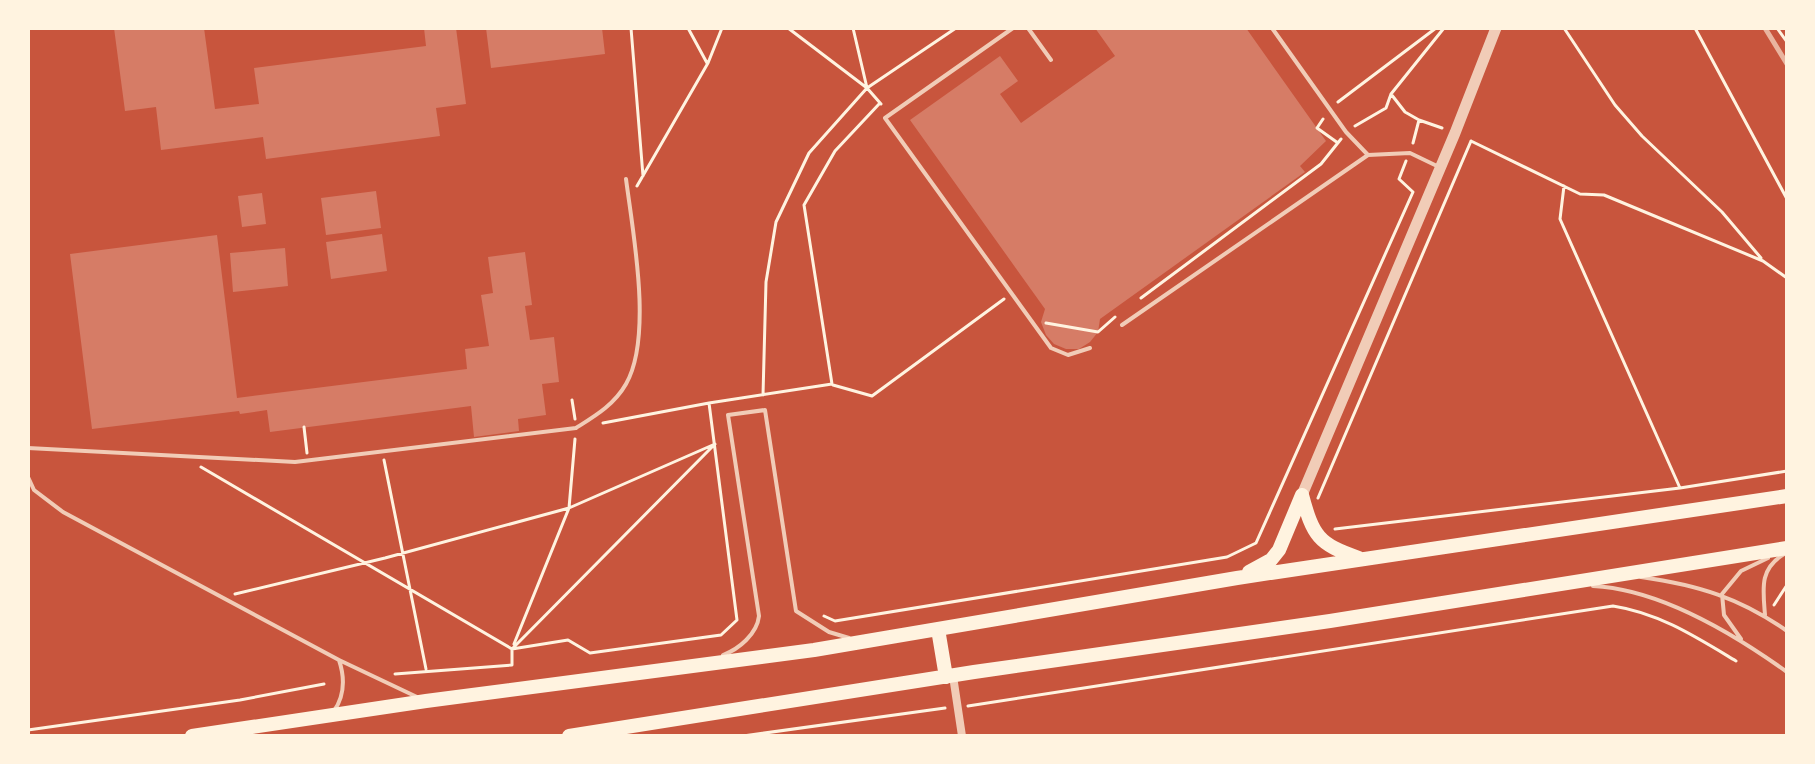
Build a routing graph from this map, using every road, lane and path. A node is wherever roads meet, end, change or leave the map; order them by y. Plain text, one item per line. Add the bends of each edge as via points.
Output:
1 (631, 28) edge
2 (688, 28) edge
3 (722, 28) edge
4 (788, 28) edge
5 (853, 28) edge
6 (956, 28) edge
7 (1013, 28) edge
8 (1028, 28) edge
9 (1272, 28) edge
10 (1436, 28) edge
11 (1444, 28) edge
12 (1496, 28) edge
13 (1564, 28) edge
14 (1695, 28) edge
15 (1777, 28) edge
16 (1438, 35) junction
17 (1787, 42) edge
18 (1051, 60) dead end
19 (708, 63) junction
20 (867, 88) junction
21 (1391, 94) junction
22 (880, 103) dead end
23 (1329, 109) junction
24 (1346, 132) junction
25 (1338, 143) junction
26 (1410, 153) junction
27 (1368, 155) junction
28 (1439, 167) junction
29 (643, 176) junction
30 (626, 179) dead end
31 (1564, 186) junction
32 (1787, 199) edge
33 (629, 200) junction
34 (1763, 261) junction
35 (1787, 278) edge
36 (1012, 294) junction
37 (1139, 299) dead end
38 (1115, 317) dead end
39 (1041, 322) dead end
40 (1122, 325) dead end
41 (1090, 348) dead end
42 (832, 384) junction
43 (763, 395) junction
44 (572, 400) dead end
45 (709, 403) junction
46 (304, 427) dead end
47 (576, 428) junction
48 (715, 444) junction
49 (28, 448) edge
50 (382, 451) junction
51 (183, 456) junction
52 (309, 460) junction
53 (1787, 471) edge
54 (28, 477) edge
55 (1680, 488) junction
56 (1302, 495) junction
57 (1787, 496) edge
58 (1317, 499) dead end
59 (569, 508) junction
60 (1331, 529) dead end
61 (1787, 551) edge
62 (402, 554) junction
63 (1363, 560) junction
64 (367, 562) junction
65 (1621, 574) junction
66 (1237, 578) junction
67 (1563, 584) junction
68 (1787, 585) edge
69 (409, 587) junction
70 (1722, 594) junction
71 (222, 597) junction
72 (1767, 614) junction
73 (823, 615) dead end
74 (938, 629) junction
75 (1787, 631) edge
76 (873, 640) junction
77 (1743, 641) junction
78 (512, 649) junction
79 (339, 660) junction
80 (1736, 661) dead end
81 (703, 664) junction
82 (426, 670) junction
83 (1787, 672) edge
84 (395, 674) dead end
85 (949, 676) junction
86 (324, 684) dead end
87 (426, 701) junction
88 (956, 707) junction
89 (332, 715) junction
90 (28, 730) edge
91 (192, 736) edge
92 (569, 736) edge
93 (743, 736) edge
94 (962, 736) edge

1 - 29 path
2 - 19 path
3 - 19 path
4 - 20 path
5 - 20 path
6 - 20 path
7 - 36 lane via 885,118
8 - 18 lane
9 - 23 lane
10 - 16 path
10 - 23 path
11 - 16 path
12 - 28 street
13 - 34 path via 1615,105
14 - 32 path
15 - 17 path
16 - 21 path
19 - 29 path
20 - 43 path via 809,153 776,222 766,282
21 - 24 path via 1386,108
21 - 26 path via 1419,120
22 - 42 path via 835,151 804,205
23 - 24 lane
23 - 25 path via 1317,128
24 - 25 path
24 - 27 lane
25 - 37 path via 1321,164
26 - 27 lane
26 - 28 lane
26 - 73 path via 1399,179 1413,192 1256,543 1227,557 835,621
27 - 40 lane
28 - 56 street
29 - 33 path
30 - 33 lane
31 - 34 path via 1580,194 1604,195
31 - 55 path via 1560,219
31 - 58 path via 1471,141
33 - 47 lane via 641,321 638,352 626,384 604,411
34 - 35 path
36 - 41 lane via 1051,348 1068,355
36 - 42 path via 872,396
38 - 39 path via 1098,332
42 - 43 path
43 - 45 path
44 - 47 path
45 - 47 path
45 - 48 path
46 - 52 path
47 - 50 lane
47 - 59 path
48 - 59 path
48 - 78 path
48 - 78 path via 737,620 721,635 590,653 568,640
49 - 51 lane
50 - 52 lane
50 - 62 path
51 - 52 lane
51 - 64 path
53 - 55 path
54 - 71 lane via 34,490 63,512
55 - 60 path
56 - 63 highway via 1314,532
56 - 66 highway via 1279,550
57 - 63 highway
59 - 62 path
59 - 78 path
61 - 65 highway
61 - 70 lane via 1741,571
61 - 72 lane via 1765,573
62 - 64 path
62 - 69 path
63 - 66 highway
64 - 69 path
64 - 71 path
65 - 67 highway
65 - 70 lane
66 - 74 highway
67 - 77 lane via 1609,587 1650,598
67 - 85 highway
68 - 72 path
69 - 78 path
69 - 82 path
70 - 72 lane
70 - 77 lane via 1724,615
71 - 79 lane
72 - 75 lane
74 - 76 highway
74 - 85 highway
76 - 81 highway
76 - 81 lane via 829,632 796,611 765,410 728,415 759,616 745,641
77 - 83 lane
78 - 82 path via 512,665
79 - 87 lane
79 - 89 lane via 344,681
80 - 88 path via 1678,626 1613,606
81 - 87 highway
82 - 84 path
85 - 88 street
85 - 92 highway
86 - 90 path
87 - 89 highway
88 - 93 path
88 - 94 street
89 - 91 highway

